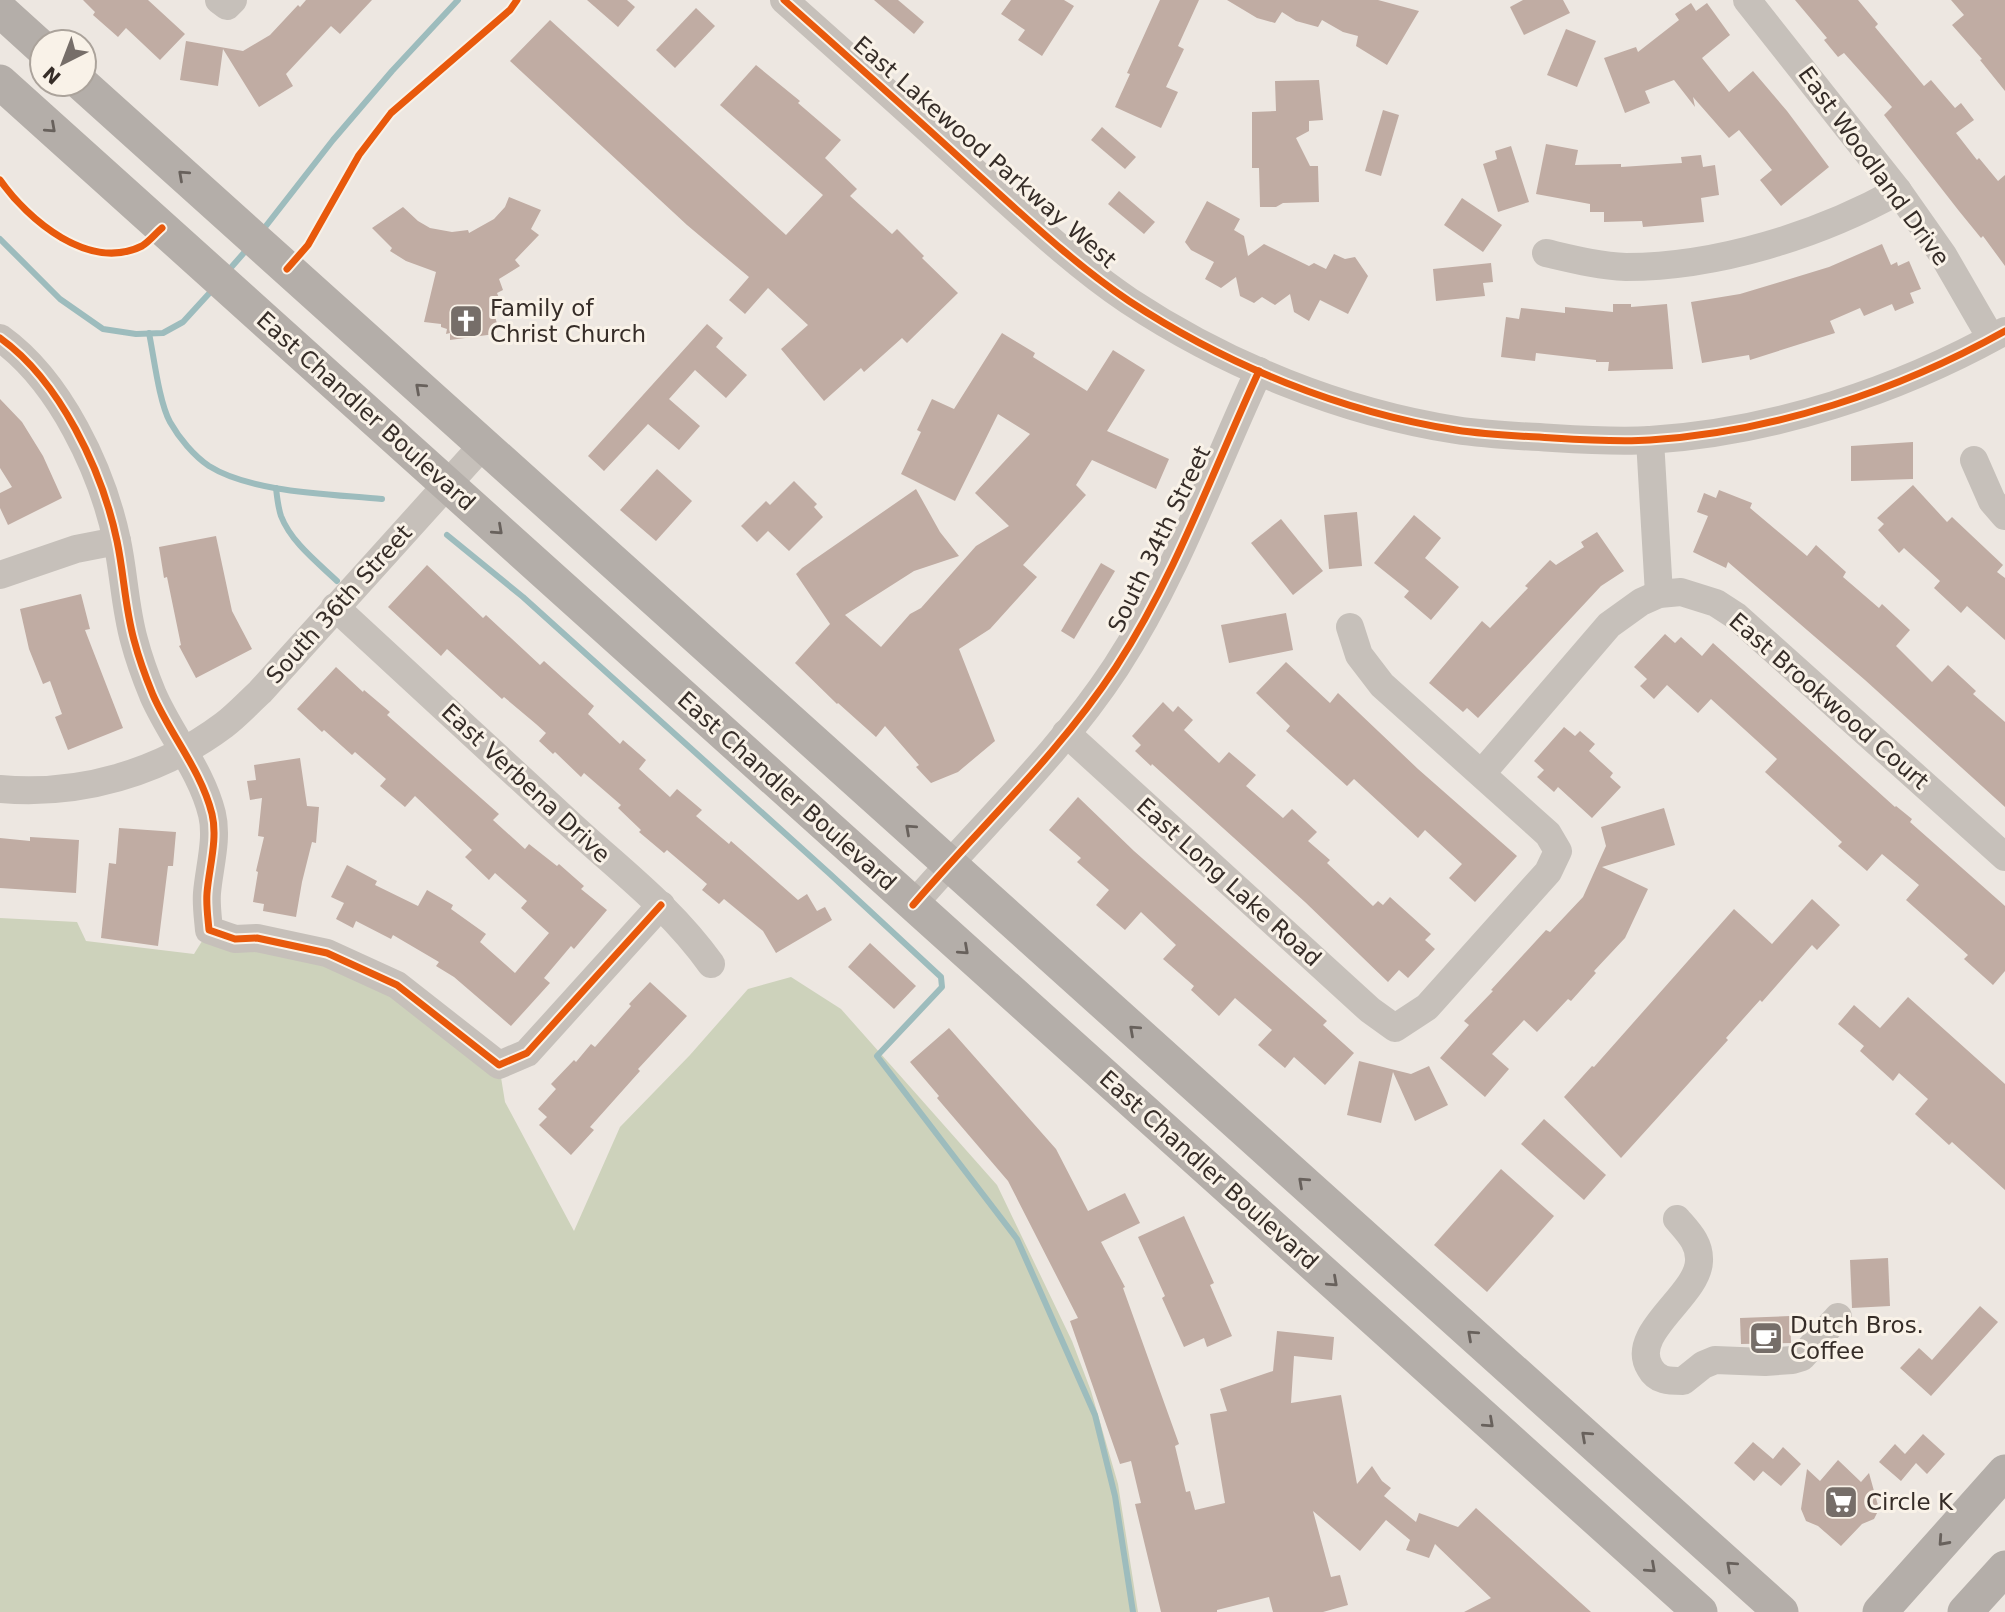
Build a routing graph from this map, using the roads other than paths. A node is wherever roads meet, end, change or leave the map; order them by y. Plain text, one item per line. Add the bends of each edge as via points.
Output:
1 (785, 0) edge
2 (1747, 0) edge
3 (0, 10) edge
4 (28, 35) edge
5 (0, 82) edge
6 (98, 98) edge
7 (1898, 191) junction
8 (1546, 253) dead end
9 (1998, 335) edge
10 (0, 338) edge
11 (1259, 371) junction
12 (1650, 440) junction
13 (483, 445) junction
14 (1974, 460) dead end
15 (447, 484) junction
16 (2005, 516) edge
17 (117, 541) junction
18 (0, 575) edge
19 (1660, 594) junction
20 (335, 607) junction
21 (1350, 628) dead end
22 (1066, 733) junction
23 (183, 750) junction
24 (1482, 773) junction
25 (0, 789) edge
26 (2005, 857) edge
27 (948, 864) junction
28 (661, 905) junction
29 (913, 905) junction
30 (710, 964) dead end
31 (1672, 1225) dead end
32 (1838, 1317) dead end
33 (2005, 1472) edge
34 (1999, 1586) edge
35 (1700, 1612) edge
36 (1781, 1612) edge
37 (1880, 1612) edge
38 (1965, 1612) edge

1 - 11 street, East Lakewood Parkway West via 1087,271 1168,325
2 - 7 street, East Woodland Drive
3 - 4 main road
5 -> 15 main road, East Chandler Boulevard
13 -> 6 main road
7 - 8 street via 1801,236 1722,256 1625,267
7 - 9 street, East Woodland Drive
9 - 12 street, East Lakewood Parkway West via 1904,379 1804,413
10 - 17 street via 41,377 65,410 108,505
11 - 12 street, East Lakewood Parkway West via 1360,407 1457,430 1561,439
11 - 22 street, South 34th Street via 1147,616
12 - 19 street
13 - 15 street, South 36th Street
27 -> 13 main road
14 - 16 street via 1992,501
15 - 20 street, South 36th Street
15 -> 29 main road, East Chandler Boulevard
17 - 18 street via 76,549
17 - 23 street via 134,640 153,695
19 - 24 street via 1609,625
19 - 26 street, East Brookwood Court via 1681,592 1716,603 1736,616
20 - 23 street, South 36th Street via 226,724
20 - 28 street, East Verbena Drive
21 - 24 street via 1359,654 1382,685
22 - 24 street, East Long Lake Road via 1395,1028 1427,1007 1548,872 1558,851 1548,834
22 - 27 street, South 34th Street
23 - 25 street, South 36th Street via 124,777 85,786
23 - 28 street via 212,816 209,930 235,939 257,938 327,953 397,985 499,1065 527,1053
27 - 29 street, South 34th Street
36 -> 27 main road
28 - 30 street, East Verbena Drive
29 -> 35 main road, East Chandler Boulevard
31 - 32 street via 1693,1238 1700,1259 1698,1271 1649,1338 1645,1352 1656,1376 1683,1381 1715,1360 1765,1362 1802,1357
33 -> 37 main road
34 - 38 main road

